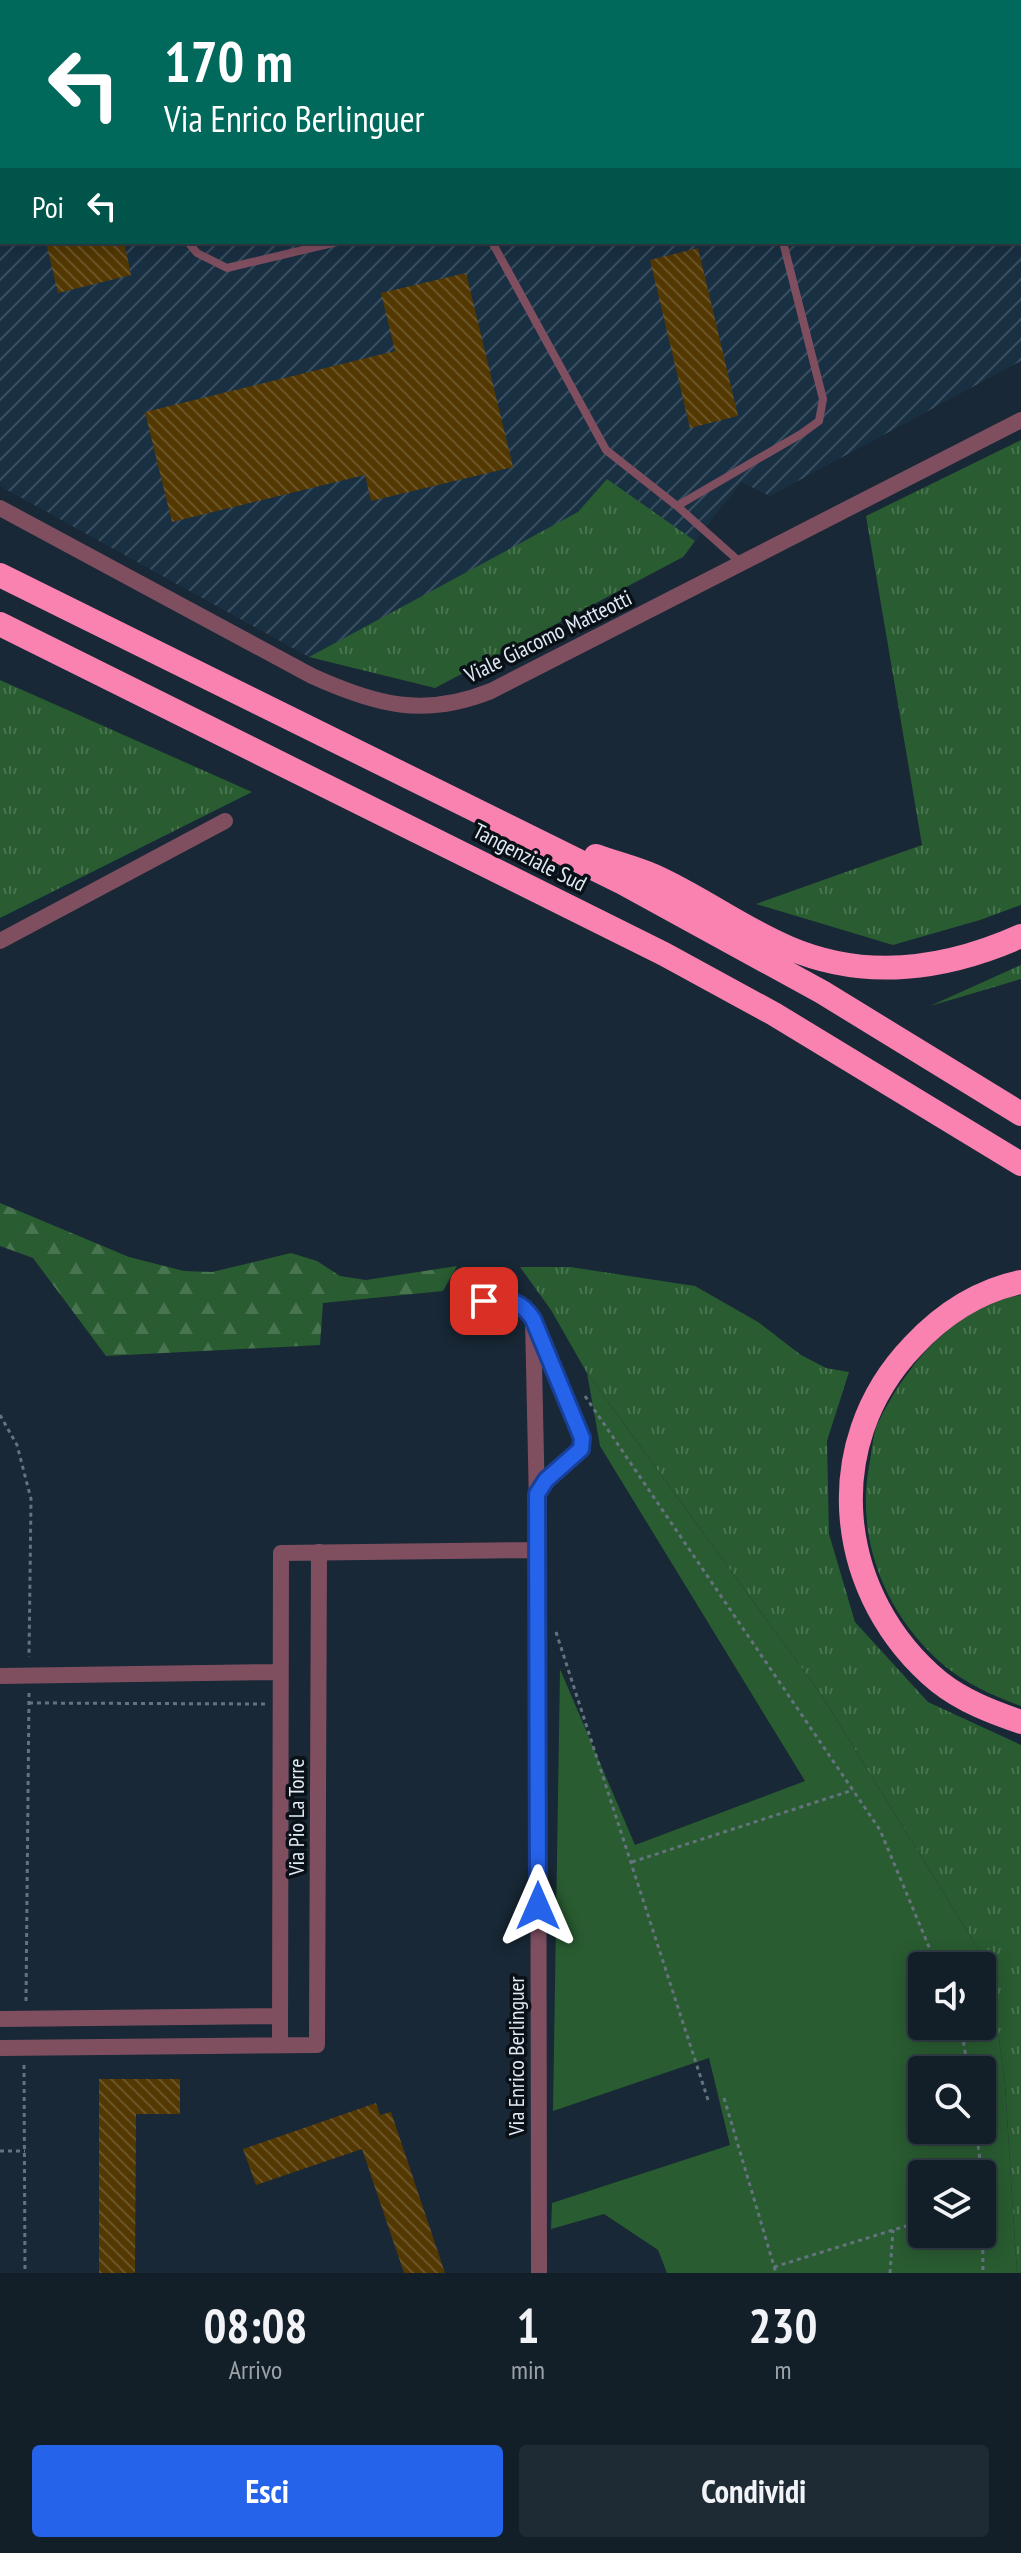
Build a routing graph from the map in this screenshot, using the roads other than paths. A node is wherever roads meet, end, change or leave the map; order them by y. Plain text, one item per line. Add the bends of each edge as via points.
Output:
1 (190, 244) edge
2 (329, 244) edge
3 (493, 244) edge
4 (784, 244) edge
5 (1021, 420) edge
6 (677, 506) junction
7 (0, 508) edge
8 (741, 563) junction
9 (0, 575) edge
10 (0, 624) edge
11 (225, 821) dead end
12 (518, 830) junction
13 (1021, 936) edge
14 (0, 941) edge
15 (1021, 1114) edge
16 (1021, 1164) edge
17 (1021, 1282) edge
18 (458, 1301) dead end
19 (533, 1319) junction
20 (572, 1395) junction
21 (535, 1406) junction
22 (537, 1494) junction
23 (538, 1550) junction
24 (319, 1552) junction
25 (280, 1672) junction
26 (0, 1676) edge
27 (1021, 1722) edge
28 (280, 2016) junction
29 (0, 2019) edge
30 (280, 2045) junction
31 (0, 2048) edge
32 (539, 2273) edge

1 - 2 lane via 227,268
3 - 6 lane via 606,450
4 - 6 lane via 823,399 819,421
5 - 8 street, Viale Giacomo Matteotti
6 - 8 lane
7 - 8 street, Viale Giacomo Matteotti via 312,676 348,692 413,706 466,701 491,691
9 - 12 highway, Tangenziale Sud
10 - 16 highway, Tangenziale Sud via 664,954 787,1021
11 - 14 street
12 - 13 highway via 653,876 789,948 856,968 927,965
12 - 15 highway, Tangenziale Sud via 822,992
17 - 27 highway via 980,1295 951,1312 888,1376 861,1430 851,1520 866,1582 894,1636 940,1683 966,1700
18 - 19 street via 513,1301
19 - 20 street
19 - 21 street, Via Enrico Berlinguer
20 - 21 street via 548,1393
20 - 22 street via 581,1449
21 - 22 street, Via Enrico Berlinguer
22 - 23 street, Via Enrico Berlinguer
23 - 24 street
23 - 32 street, Via Enrico Berlinguer
24 - 25 street, Via Pio La Torre via 281,1553
24 - 30 street, Via Pio La Torre via 317,2045
25 - 26 street
25 - 28 street, Via Pio La Torre
28 - 29 street
28 - 30 street, Via Pio La Torre
30 - 31 street, Via Pio La Torre

